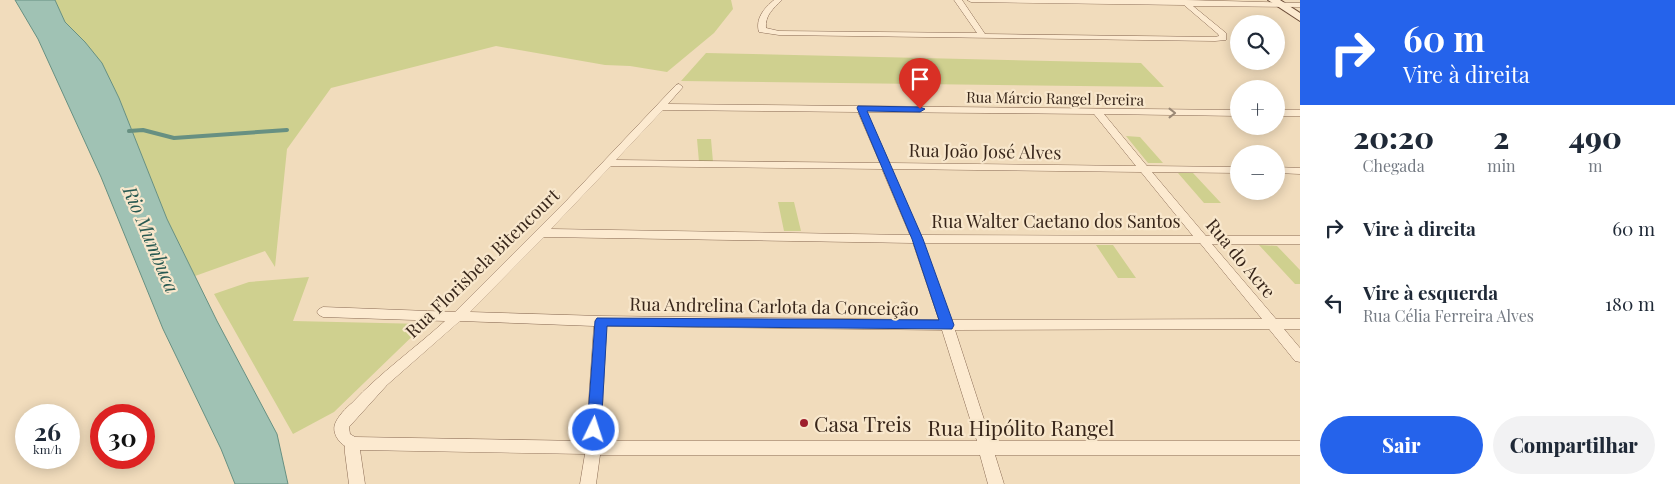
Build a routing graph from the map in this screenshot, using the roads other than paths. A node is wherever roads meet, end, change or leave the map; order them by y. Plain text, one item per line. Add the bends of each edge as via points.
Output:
1 (778, 0) edge
2 (958, 0) edge
3 (971, 0) edge
4 (1035, 0) edge
5 (1185, 2) edge
6 (1277, 3) edge
7 (1300, 5) edge
8 (1300, 18) edge
9 (984, 36) junction
10 (679, 86) dead end
11 (660, 107) junction
12 (861, 108) junction
13 (1097, 112) junction
14 (1230, 113) edge
15 (1285, 113) edge
16 (1300, 114) edge
17 (610, 163) junction
18 (886, 166) junction
19 (1144, 169) junction
20 (1230, 170) edge
21 (1285, 170) edge
22 (1300, 171) edge
23 (541, 233) junction
24 (917, 239) junction
25 (1201, 239) junction
26 (1300, 240) edge
27 (323, 312) dead end
28 (458, 316) junction
29 (601, 321) junction
30 (1274, 324) junction
31 (1300, 324) edge
32 (947, 325) junction
33 (1300, 357) edge
34 (353, 443) junction
35 (593, 448) junction
36 (986, 448) junction
37 (1300, 448) edge
38 (357, 484) edge
39 (588, 484) edge
40 (996, 484) edge

1 - 9 street via 762,21 762,30 780,33
2 - 9 street
3 - 4 street
4 - 5 street
5 - 6 street
5 - 6 street
5 - 9 street via 1222,33 1223,38
6 - 7 street
6 - 8 main road
10 - 11 street, Rua Florisbela Bitencourt
11 - 12 street, Rua Márcio Rangel Pereira
11 - 17 street, Rua Florisbela Bitencourt
12 - 13 street, Rua Márcio Rangel Pereira
12 - 18 street
13 -> 14 street, Rua Márcio Rangel Pereira
13 - 19 street, Rua do Acre
15 - 16 street
17 - 18 street, Rua João José Alves
17 - 23 street, Rua Florisbela Bitencourt
18 - 19 street, Rua João José Alves
18 - 24 street
19 - 20 street, Rua João José Alves
19 - 25 street, Rua do Acre
21 - 22 street
23 - 24 street, Rua Walter Caetano dos Santos
23 - 28 street, Rua Florisbela Bitencourt
24 - 25 street, Rua Walter Caetano dos Santos
24 - 32 street
25 - 26 street, Rua Walter Caetano dos Santos
25 - 30 street, Rua do Acre
27 - 28 street, Rua Andrelina Carlota da Conceição
28 - 29 street, Rua Andrelina Carlota da Conceição
28 - 34 street, Rua Florisbela Bitencourt via 350,414 342,426 344,438
29 - 32 street, Rua Andrelina Carlota da Conceição
29 - 35 street
30 - 31 street, Rua Andrelina Carlota da Conceição
30 - 32 street, Rua Andrelina Carlota da Conceição
30 - 33 street, Rua do Acre
32 - 36 street
34 - 35 street, Rua Hipólito Rangel
34 - 38 street
35 - 36 street, Rua Hipólito Rangel
35 - 39 street
36 - 37 street, Rua Hipólito Rangel
36 - 40 street

